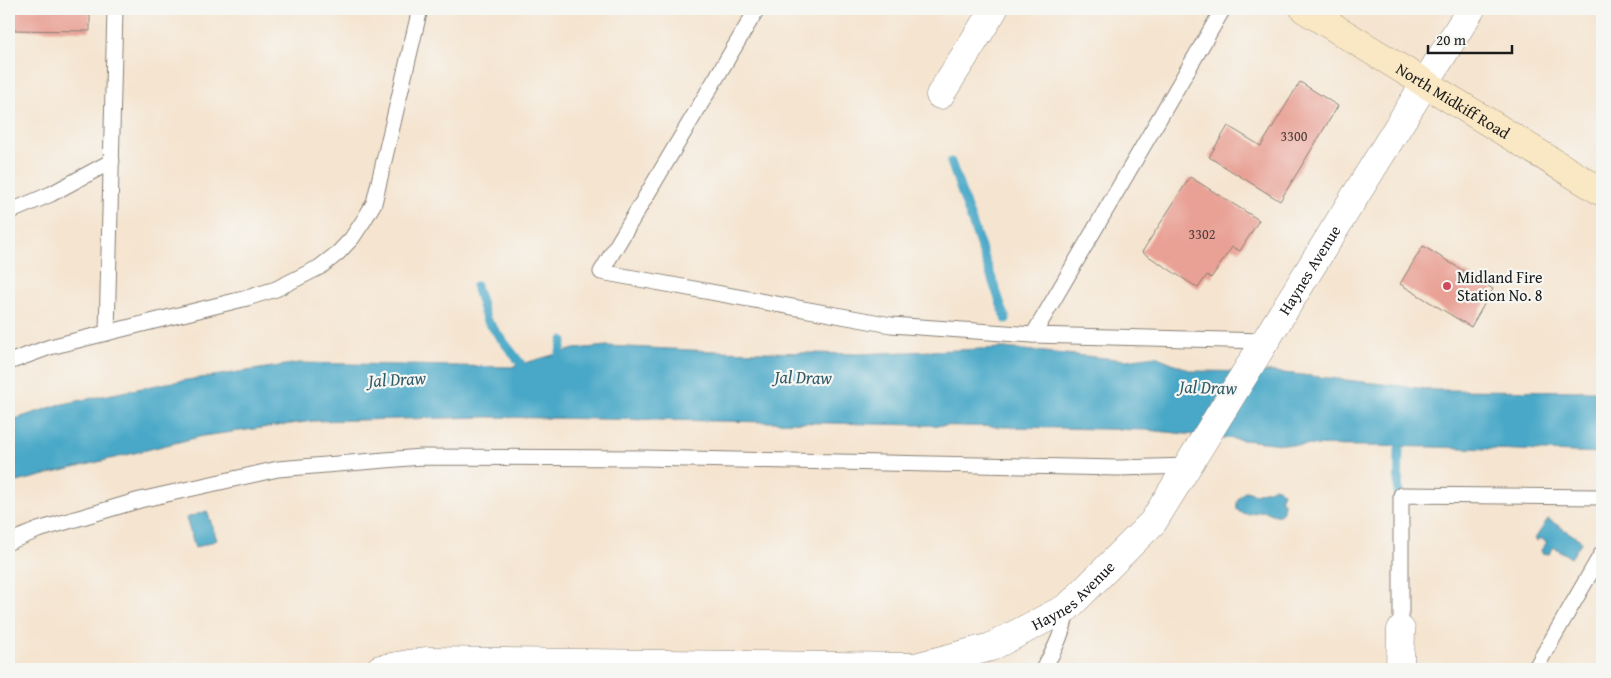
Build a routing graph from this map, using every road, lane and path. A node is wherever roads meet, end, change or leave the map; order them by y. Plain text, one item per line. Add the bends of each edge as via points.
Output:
1 (115, 9) edge
2 (420, 9) edge
3 (756, 9) edge
4 (994, 9) edge
5 (1223, 9) edge
6 (1304, 9) edge
7 (1471, 9) edge
8 (1425, 83) junction
9 (940, 95) dead end
10 (112, 161) junction
11 (1601, 187) edge
12 (9, 212) edge
13 (107, 333) junction
14 (1033, 335) junction
15 (1260, 349) junction
16 (9, 362) edge
17 (1192, 459) junction
18 (1602, 497) edge
19 (9, 542) edge
20 (1602, 553) edge
21 (1068, 607) junction
22 (1401, 630) joint
23 (696, 667) edge
24 (380, 669) edge
25 (1044, 669) edge
26 (1400, 669) edge
27 (1535, 669) edge

1 - 10 lane
2 - 13 lane via 374,203 338,254 276,289
3 - 14 lane via 601,272 891,325
4 - 9 street
5 - 14 lane
6 - 8 main road, North Midkiff Road
7 - 8 street, Haynes Avenue
8 - 11 main road, North Midkiff Road
8 - 15 street, Haynes Avenue
10 - 12 lane via 51,194
10 - 13 lane
13 - 16 lane via 50,347
14 - 15 lane
15 - 17 street, Haynes Avenue
17 - 19 lane via 1119,468 421,457 278,470 140,500 38,530
17 - 21 street, Haynes Avenue via 1153,522
18 - 22 lane via 1402,495
20 - 27 lane
21 - 23 street, Haynes Avenue via 991,647 915,667
21 - 25 lane via 1062,633
22 - 26 street
23 - 24 street, Haynes Avenue via 426,661

